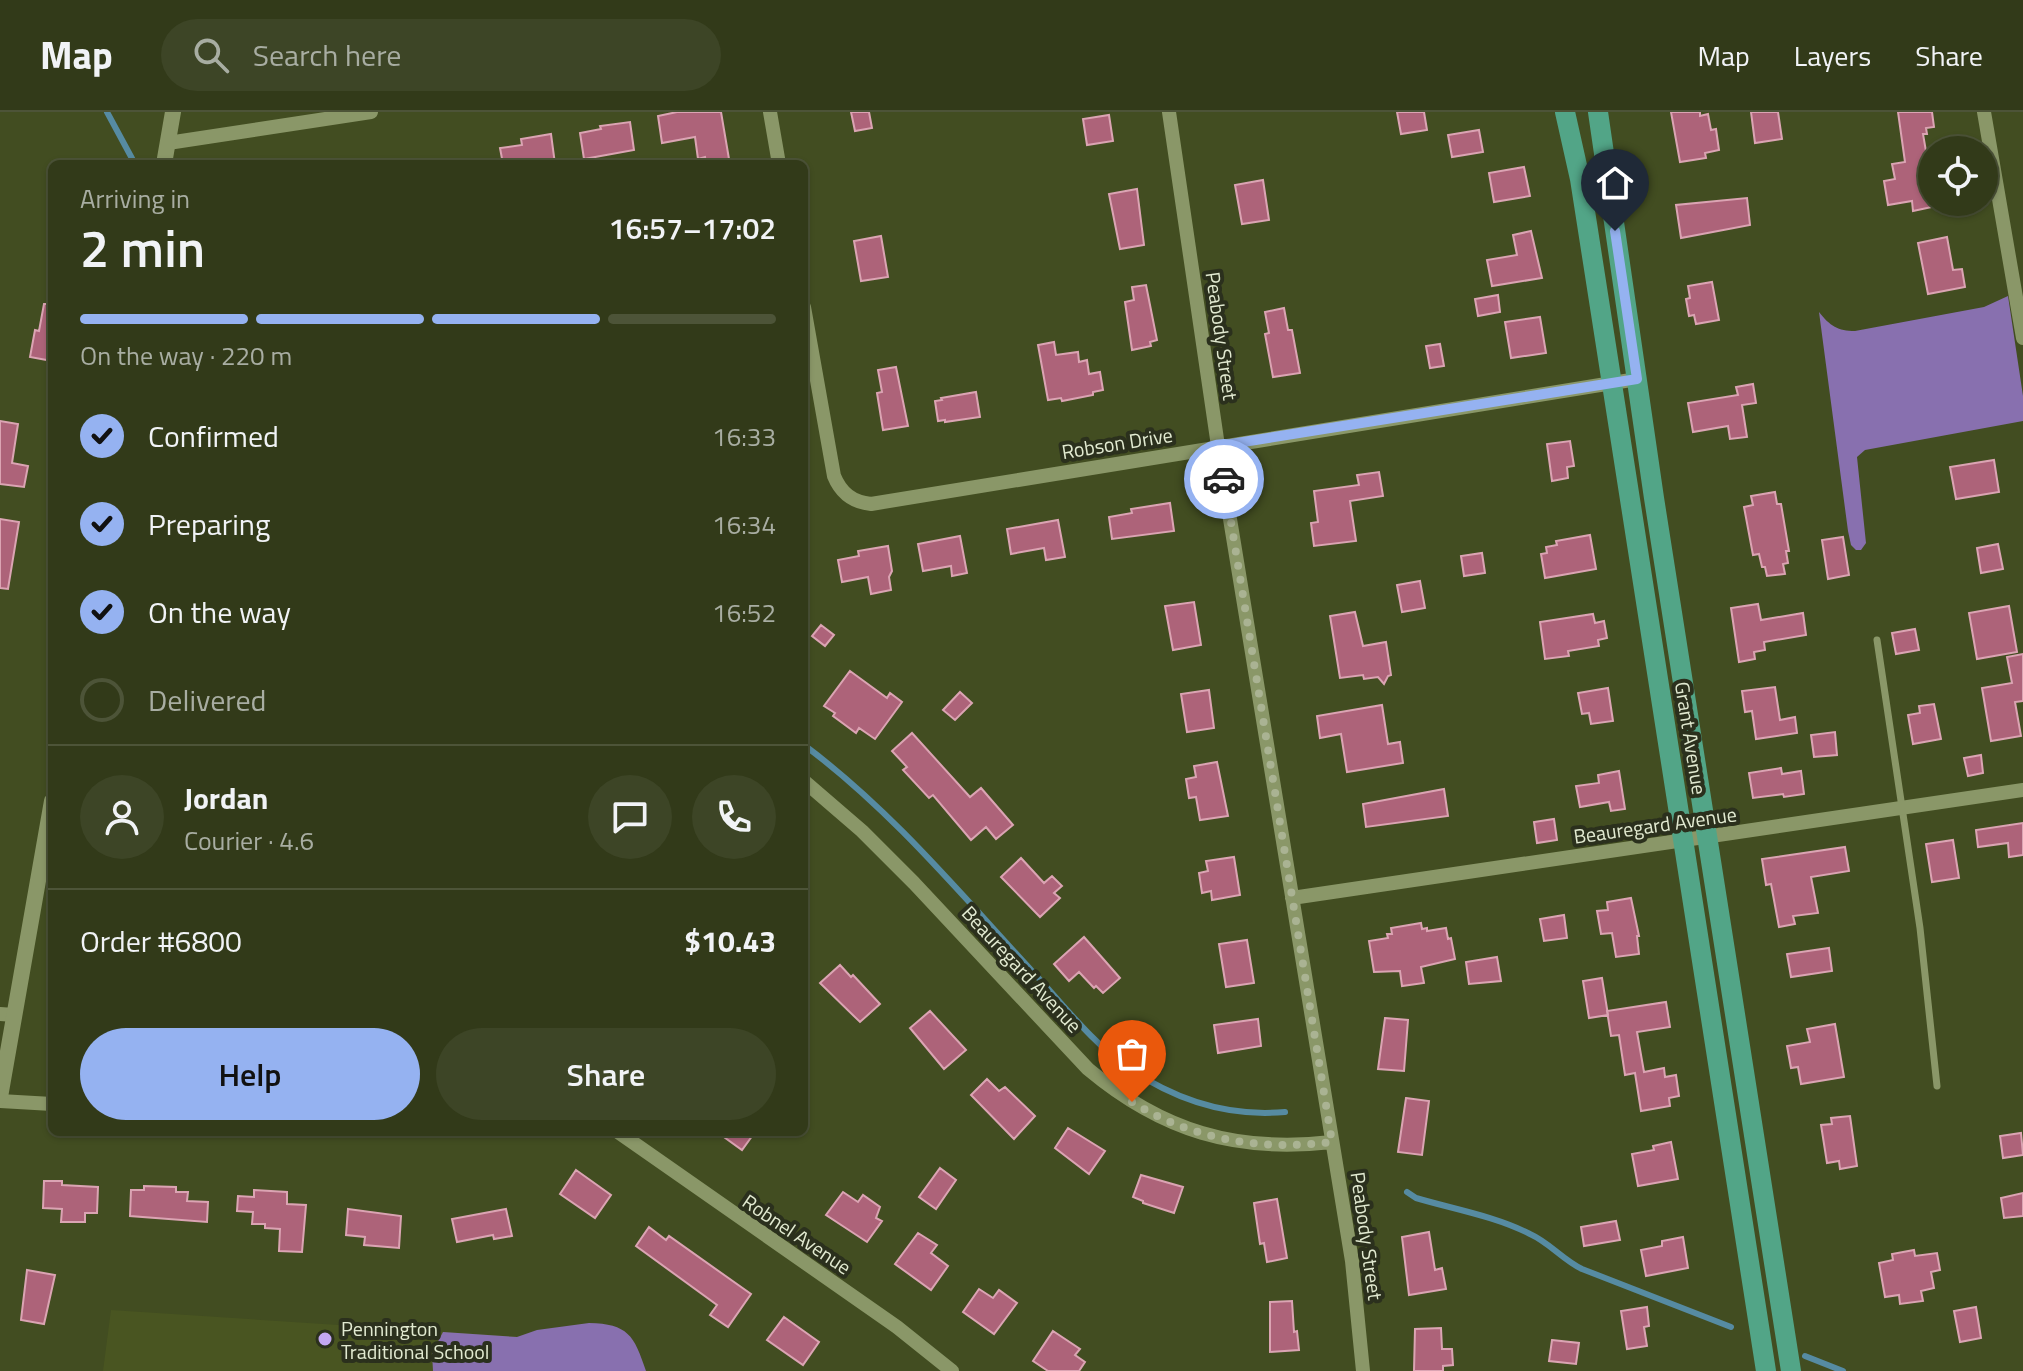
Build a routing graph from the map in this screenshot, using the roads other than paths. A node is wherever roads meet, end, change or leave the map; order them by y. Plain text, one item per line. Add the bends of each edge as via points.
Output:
1 (173, 112) edge
2 (371, 112) edge
3 (770, 112) edge
4 (1169, 112) edge
5 (1565, 112) edge
6 (1598, 112) edge
7 (1984, 112) edge
8 (168, 143) junction
9 (165, 160) edge
10 (778, 160) edge
11 (808, 330) edge
12 (2023, 338) edge
13 (1637, 379) junction
14 (1611, 383) junction
15 (1218, 446) junction
16 (1877, 640) dead end
17 (808, 784) edge
18 (2023, 790) edge
19 (1901, 807) junction
20 (48, 820) edge
21 (1707, 838) junction
22 (1683, 841) junction
23 (1292, 898) junction
24 (7, 1015) edge
25 (1937, 1086) dead end
26 (0, 1099) edge
27 (48, 1104) edge
28 (624, 1136) edge
29 (1332, 1142) junction
30 (952, 1371) edge
31 (1363, 1371) edge
32 (1766, 1371) edge
33 (1791, 1371) edge

1 - 8 street
2 - 8 street
3 - 10 street
4 - 15 street, Peabody Street
5 - 14 main road, Grant Avenue
6 - 13 main road, Grant Avenue
7 - 12 street
8 - 9 street
11 - 15 street, Robson Drive via 834,476 845,495 858,503
13 - 14 street, Robson Drive
13 - 21 main road, Grant Avenue
14 - 15 street, Robson Drive
14 - 22 main road, Grant Avenue
15 - 23 street, Peabody Street
16 - 19 lane
17 - 29 street, Beauregard Avenue via 862,831 1088,1069 1116,1092 1148,1112 1215,1137 1273,1146
18 - 19 street, Beauregard Avenue
19 - 21 street, Beauregard Avenue
19 - 25 lane
20 - 24 street
21 - 22 street, Beauregard Avenue
21 - 33 main road, Grant Avenue
22 - 23 street, Beauregard Avenue
22 - 32 main road, Grant Avenue
23 - 29 street, Peabody Street
24 - 26 street
26 - 27 street
28 - 30 street, Robnel Avenue
29 - 31 street, Peabody Street

